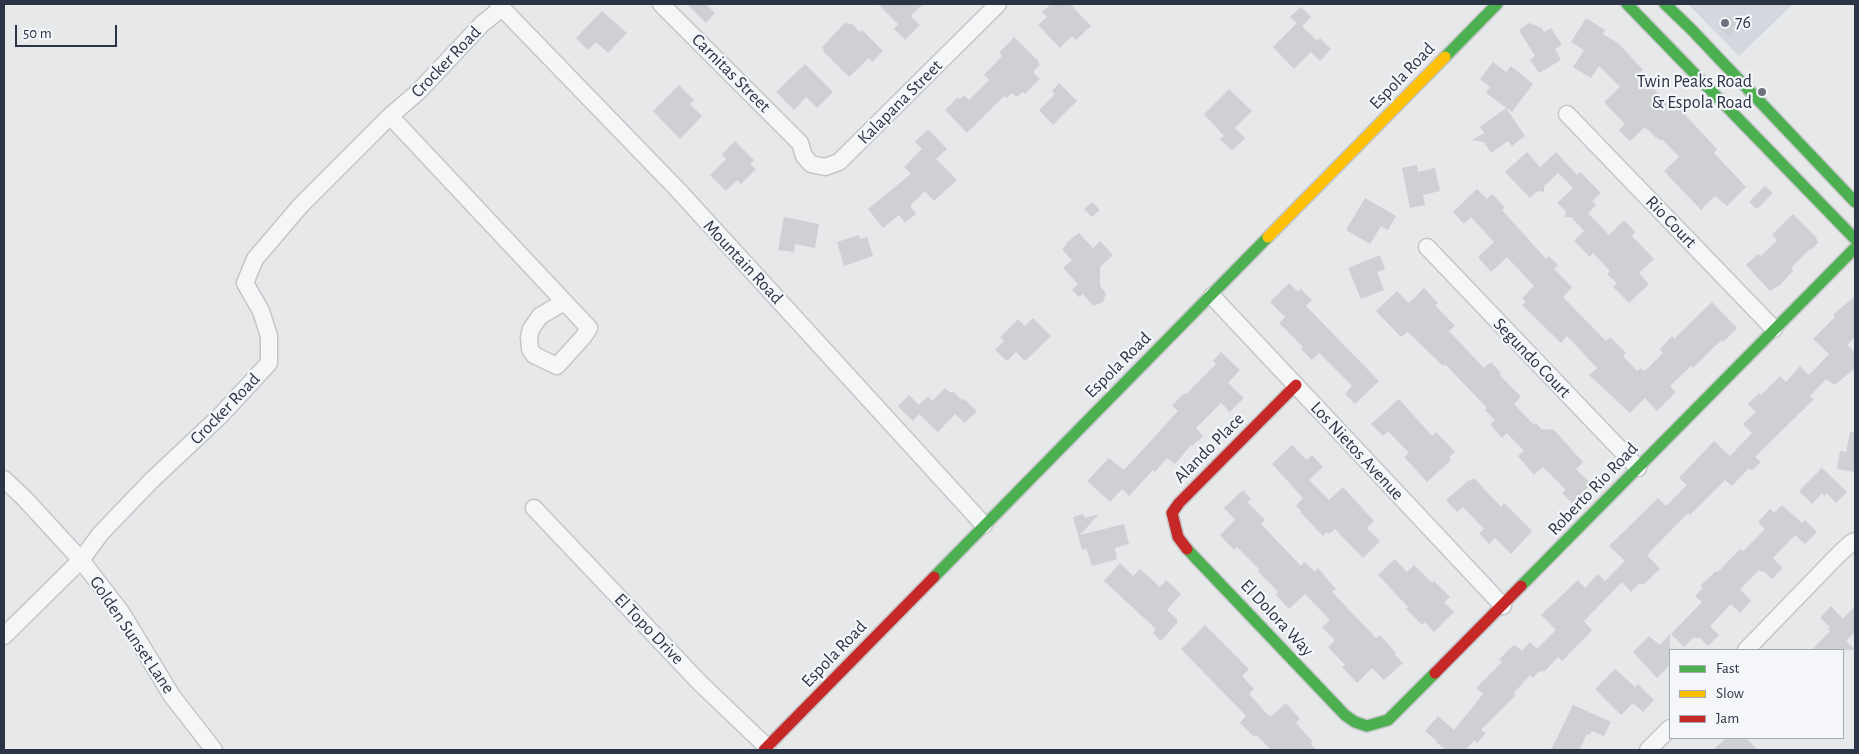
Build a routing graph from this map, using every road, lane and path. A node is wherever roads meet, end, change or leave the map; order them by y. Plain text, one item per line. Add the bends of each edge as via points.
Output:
1 (661, 4) edge
2 (998, 4) edge
3 (1497, 4) edge
4 (1627, 4) edge
5 (1665, 4) edge
6 (500, 6) edge
7 (1567, 114) dead end
8 (390, 116) junction
9 (800, 143) joint
10 (1855, 202) edge
11 (1855, 239) edge
12 (1427, 247) dead end
13 (1855, 248) edge
14 (1212, 296) junction
15 (564, 302) dead end
16 (1774, 329) junction
17 (1296, 385) junction
18 (1638, 468) junction
19 (4, 480) edge
20 (534, 508) dead end
21 (984, 525) junction
22 (1855, 541) edge
23 (1183, 544) joint
24 (81, 560) junction
25 (1503, 606) junction
26 (4, 636) edge
27 (1747, 649) edge
28 (1345, 715) joint
29 (1669, 729) edge
30 (765, 749) edge
31 (214, 750) edge
32 (1648, 750) edge

1 - 9 street, Carnitas Street
2 - 9 street, Kalapana Street via 839,162 825,167 811,164
3 - 14 main road, Espola Road
4 - 11 main road
5 - 10 main road
6 - 8 street, Crocker Road via 418,92
6 - 21 street, Mountain Road via 678,190
7 - 16 street, Rio Court
8 - 15 street
8 - 24 street, Crocker Road via 301,204 255,259 245,283 261,311 269,336 269,363 107,527
12 - 18 street, Segundo Court
13 - 16 main road, Roberto Rio Road
14 - 17 street, Los Nietos Avenue
14 - 21 main road, Espola Road
16 - 18 main road, Roberto Rio Road
17 - 23 main road, Alando Place via 1179,503 1172,513
17 - 25 street, Los Nietos Avenue
18 - 25 main road, Roberto Rio Road
19 - 24 street, Golden Sunset Lane
20 - 30 street, El Topo Drive
21 - 30 main road, Espola Road
22 - 27 street
23 - 28 main road, El Dolora Way
24 - 26 street, Crocker Road
24 - 31 street, Golden Sunset Lane via 121,612 172,696
25 - 28 main road, Roberto Rio Road via 1388,720 1367,726
29 - 32 street

